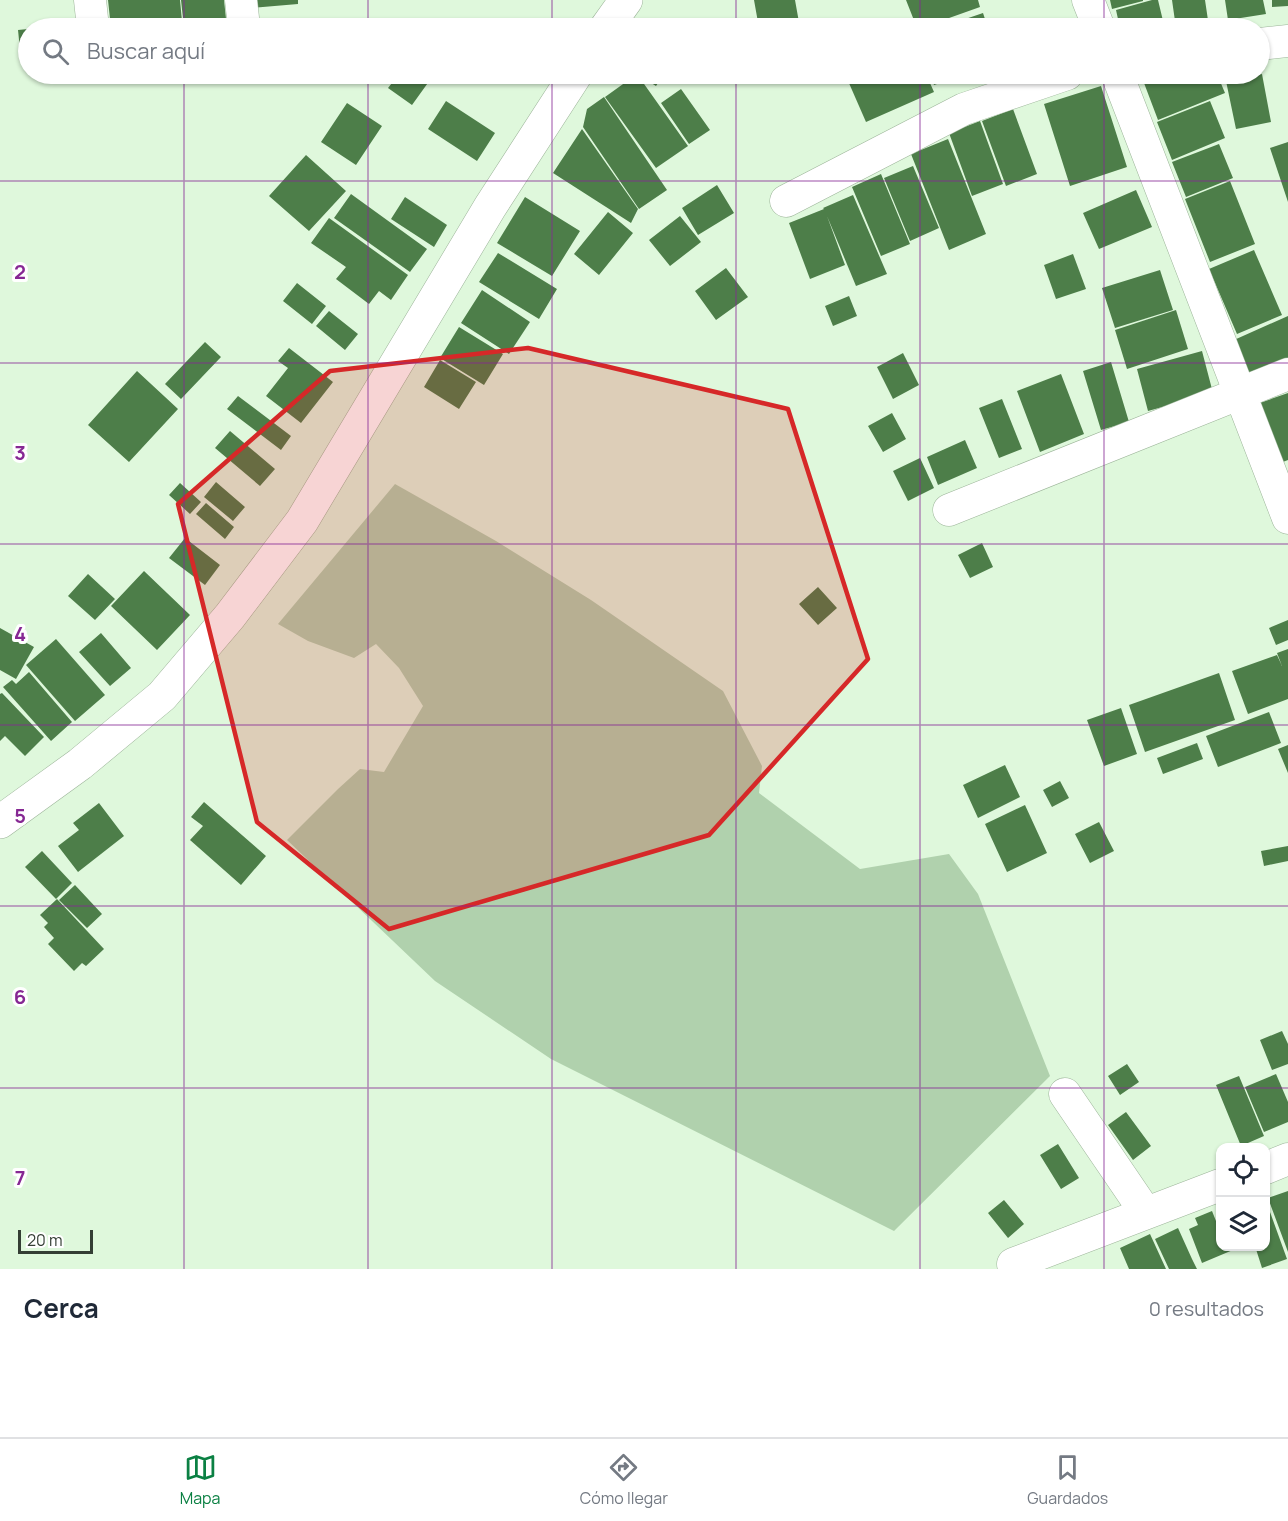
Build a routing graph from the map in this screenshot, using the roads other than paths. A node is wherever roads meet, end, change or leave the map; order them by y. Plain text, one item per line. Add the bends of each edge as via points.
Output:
1 (90, 0) edge
2 (626, 0) edge
3 (1088, 0) edge
4 (92, 18) edge
5 (613, 18) edge
6 (1095, 18) edge
7 (1288, 41) edge
8 (1270, 43) edge
9 (570, 84) edge
10 (1038, 84) edge
11 (1121, 84) edge
12 (786, 201) dead end
13 (1288, 374) edge
14 (1240, 393) junction
15 (949, 510) dead end
16 (1288, 518) edge
17 (0, 822) edge
18 (1065, 1094) dead end
19 (1288, 1160) edge
20 (1270, 1167) edge
21 (1216, 1187) edge
22 (1146, 1213) junction
23 (1015, 1269) edge

1 - 4 street
2 - 5 main road
3 - 6 street
7 - 8 street
9 - 17 main road via 490,207 302,521 230,616 162,696 80,764
10 - 12 street via 964,109
11 - 14 street
13 - 14 street
14 - 15 street
14 - 16 street
18 - 22 street
19 - 20 street
21 - 22 street
22 - 23 street via 1013,1264

